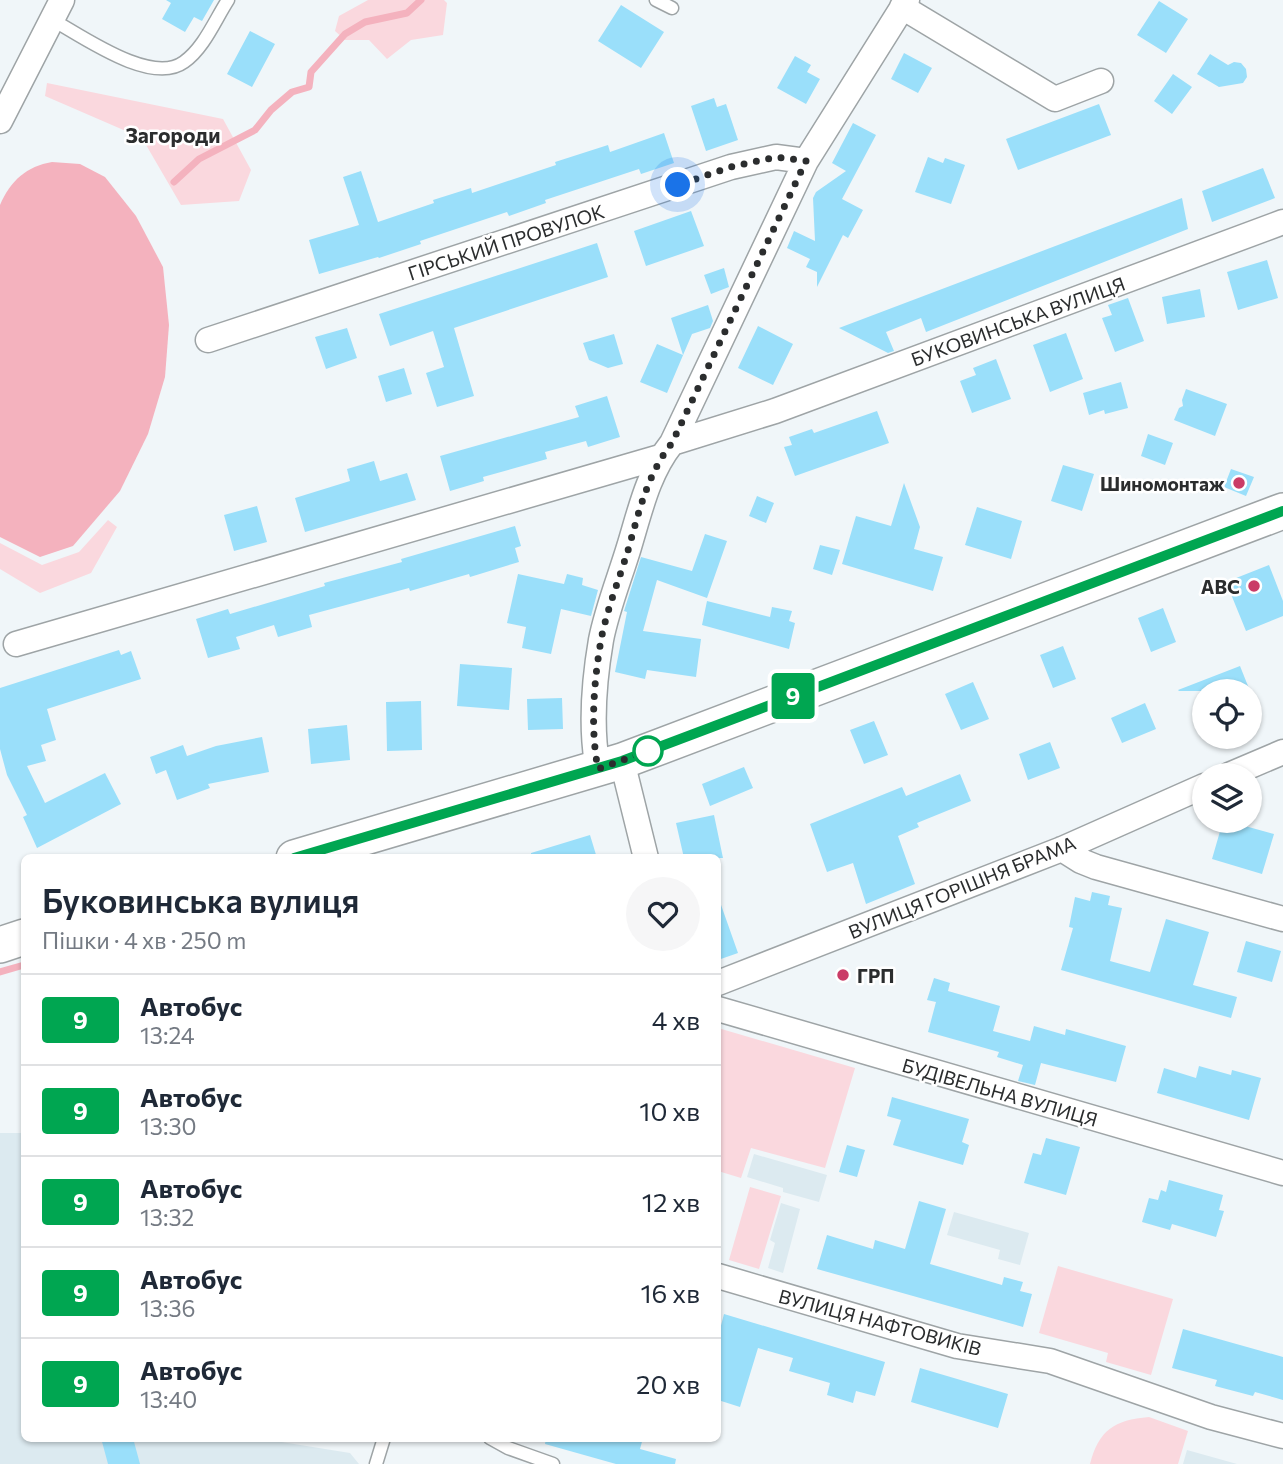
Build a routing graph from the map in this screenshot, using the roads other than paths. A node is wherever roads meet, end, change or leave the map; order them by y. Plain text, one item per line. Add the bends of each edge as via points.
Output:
1 (228, 0) edge
2 (656, 0) edge
3 (904, 4) edge
4 (672, 8) dead end
5 (57, 10) edge
6 (1101, 81) dead end
7 (6, 92) edge
8 (0, 121) edge
9 (806, 161) junction
10 (1283, 222) edge
11 (208, 341) dead end
12 (666, 450) junction
13 (1280, 519) edge
14 (16, 645) dead end
15 (1283, 752) edge
16 (1257, 763) edge
17 (610, 765) junction
18 (1192, 791) edge
19 (1062, 849) junction
20 (308, 854) edge
21 (644, 854) edge
22 (1283, 919) edge
23 (21, 938) edge
24 (0, 945) edge
25 (721, 982) edge
26 (721, 1010) edge
27 (1283, 1173) edge
28 (721, 1277) edge
29 (1283, 1436) edge
30 (383, 1442) edge
31 (497, 1442) edge
32 (376, 1464) edge
33 (553, 1464) edge

1 - 5 lane via 200,44 184,62 166,70 143,67
2 - 4 lane
3 - 6 street via 1055,99
3 - 9 street
5 - 7 street
7 - 8 street
9 - 11 street, ГІРСЬКИЙ ПРОВУЛОК via 776,157 731,167
9 - 12 street
10 - 12 street, БУКОВИНСЬКА ВУЛИЦЯ
12 - 14 street, БУКОВИНСЬКА ВУЛИЦЯ
12 - 17 street via 647,485 601,638 594,751
13 - 17 street
15 - 16 street
17 - 20 street
17 - 21 street
18 - 19 street, ВУЛИЦЯ ГОРІШНЯ БРАМА
19 - 22 street via 1096,867
19 - 25 street, ВУЛИЦЯ ГОРІШНЯ БРАМА
23 - 24 street
26 - 27 street, БУДІВЕЛЬНА ВУЛИЦЯ
28 - 29 street, ВУЛИЦЯ НАФТОВИКІВ via 957,1346 1050,1361 1211,1417
30 - 32 lane
31 - 33 lane

